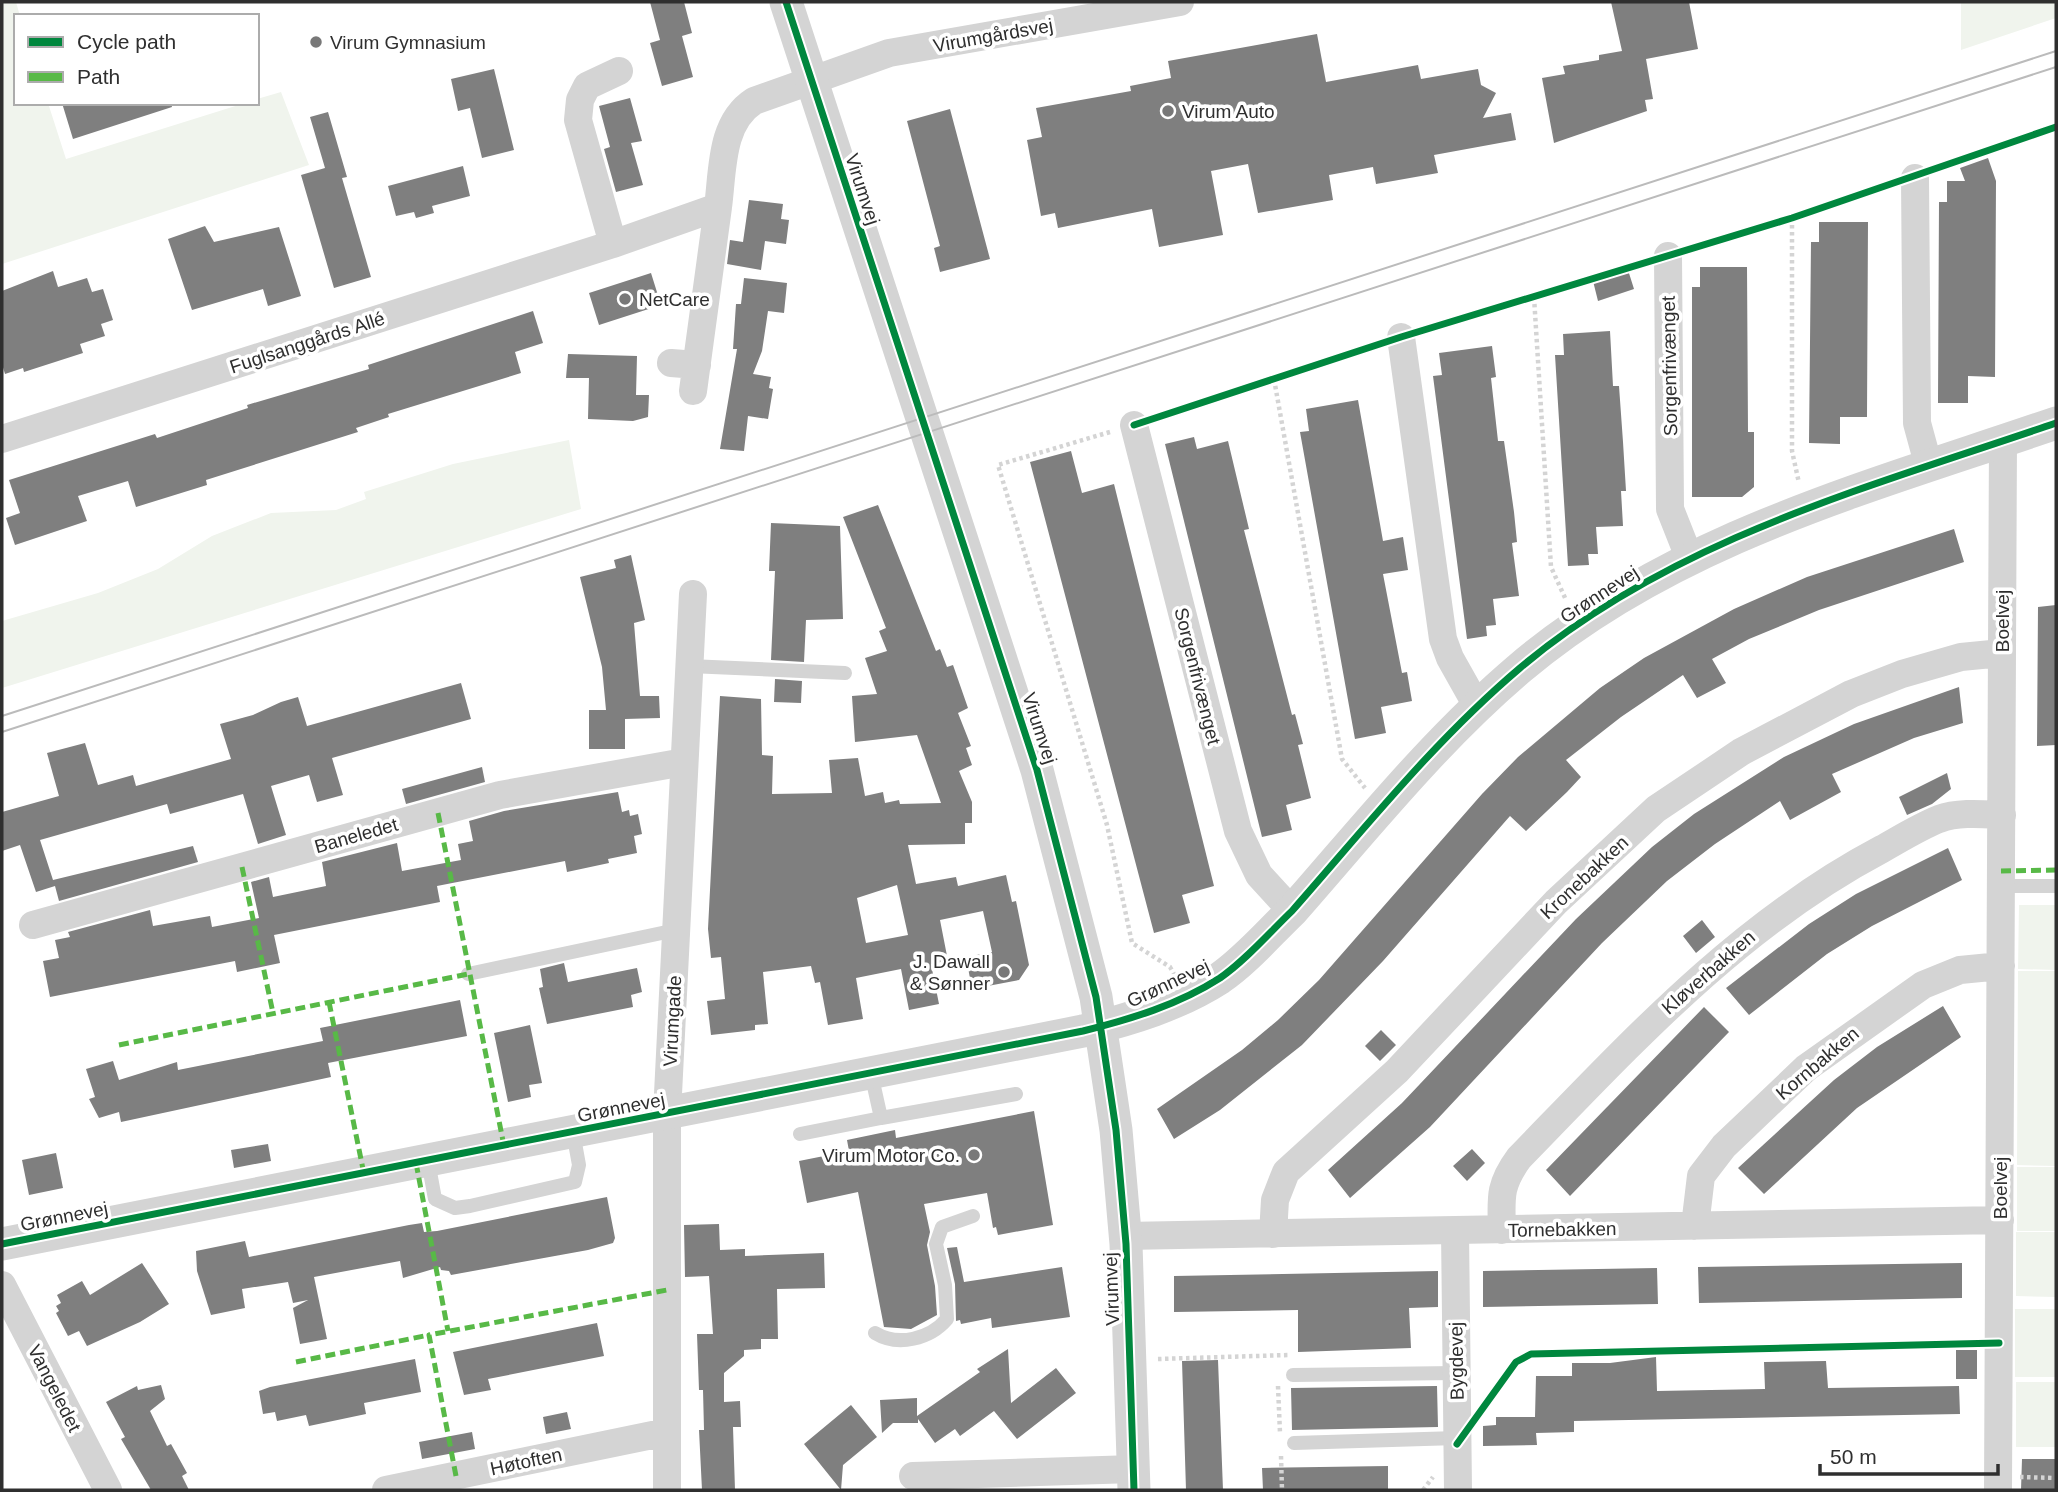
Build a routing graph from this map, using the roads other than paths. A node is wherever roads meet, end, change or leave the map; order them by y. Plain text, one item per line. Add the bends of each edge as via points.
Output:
1 (786, 2) edge
2 (1180, 2) edge
3 (619, 71) dead end
4 (810, 80) junction
5 (1915, 178) dead end
6 (718, 207) junction
7 (613, 244) junction
8 (1668, 256) dead end
9 (1401, 337) dead end
10 (687, 373) dead end
11 (2056, 423) edge
12 (1134, 425) road end
13 (2, 439) edge
14 (2003, 440) junction
15 (1929, 467) junction
16 (1689, 557) junction
17 (693, 594) dead end
18 (2002, 653) junction
19 (689, 666) junction
20 (845, 673) dead end
21 (1477, 706) junction
22 (684, 762) junction
23 (2002, 815) junction
24 (2001, 886) junction
25 (2056, 886) edge
26 (1292, 911) junction
27 (33, 925) dead end
28 (676, 930) junction
29 (2001, 966) junction
30 (468, 974) dead end
31 (1102, 1026) junction
32 (871, 1073) junction
33 (1016, 1094) dead end
34 (667, 1114) junction
35 (881, 1118) junction
36 (573, 1132) junction
37 (800, 1135) dead end
38 (428, 1161) junction
39 (973, 1216) dead end
40 (2000, 1220) junction
41 (1695, 1226) junction
42 (1502, 1230) junction
43 (1455, 1231) junction
44 (1273, 1234) junction
45 (1125, 1236) junction
46 (2, 1244) edge
47 (2, 1285) edge
48 (875, 1333) dead end
49 (1456, 1373) junction
50 (1293, 1375) dead end
51 (667, 1432) junction
52 (1457, 1438) junction
53 (1285, 1443) road end
54 (913, 1476) dead end
55 (1134, 1480) edge
56 (1998, 1483) edge
57 (108, 1490) edge
58 (386, 1490) edge
59 (667, 1490) edge
60 (1458, 1490) edge

1 - 4 street, Virumvej
2 - 4 street, Virumgårdsvej via 889,53
3 - 7 street via 587,86 578,120
4 - 6 street via 741,110 727,136
4 - 31 street, Virumvej via 1037,770
5 - 15 street via 1917,423
6 - 7 street, Fuglsanggårds Allé
6 - 10 street
7 - 13 street, Fuglsanggårds Allé
8 - 16 street, Sorgenfrivænget via 1670,509
9 - 21 street via 1443,639
11 - 14 street, Grønnevej
12 - 26 street, Sorgenfrivænget via 1238,831 1259,875
14 - 15 street, Grønnevej
14 - 18 street, Boelvej
15 - 16 street, Grønnevej via 1768,522
16 - 21 street, Grønnevej via 1580,624
17 - 19 street, Virumgade
18 - 23 street, Boelvej
18 - 44 street, Kronebakken via 1961,657 1852,694 1741,752 1656,809 1537,920 1397,1071 1286,1172 1275,1200
19 - 20 lane
19 - 22 street, Virumgade
21 - 26 street, Grønnevej
22 - 27 street, Baneledet via 500,795
22 - 28 street, Virumgade
23 - 24 street, Boelvej
23 - 42 street, Kløverbakken via 1969,813 1940,819 1796,900 1739,943 1680,994 1519,1158 1505,1177
24 - 25 lane
24 - 29 street, Boelvej
26 - 31 street, Grønnevej via 1220,977 1151,1013
28 - 30 lane
28 - 34 street, Virumgade
29 - 40 street, Boelvej
29 - 41 street, Kornbakken via 1960,971 1923,985 1806,1068 1724,1146 1701,1176
31 - 32 street, Grønnevej
31 - 45 street, Virumvej
32 - 34 street, Grønnevej
32 - 35 lane
33 - 35 lane
34 - 36 street, Grønnevej
34 - 51 street, Virumgade
35 - 37 lane
36 - 38 street, Grønnevej
36 - 38 lane, Grønnevej via 579,1165 575,1182 470,1206 455,1208 435,1199
38 - 46 street, Grønnevej
39 - 48 lane via 942,1227 936,1244 947,1319 924,1337 887,1340
40 - 41 street, Tornebakken
40 - 56 street, Boelvej
41 - 42 street, Tornebakken
42 - 43 street, Tornebakken
43 - 44 street, Tornebakken
43 - 49 street, Bygdevej
44 - 45 street, Tornebakken
45 - 55 street, Virumvej
47 - 57 street, Vangeledet
49 - 50 lane
49 - 52 street, Bygdevej
51 - 58 street, Høtoften
51 - 59 street, Virumgade
52 - 53 lane
52 - 60 street, Bygdevej
54 - 55 street, Virumvej

